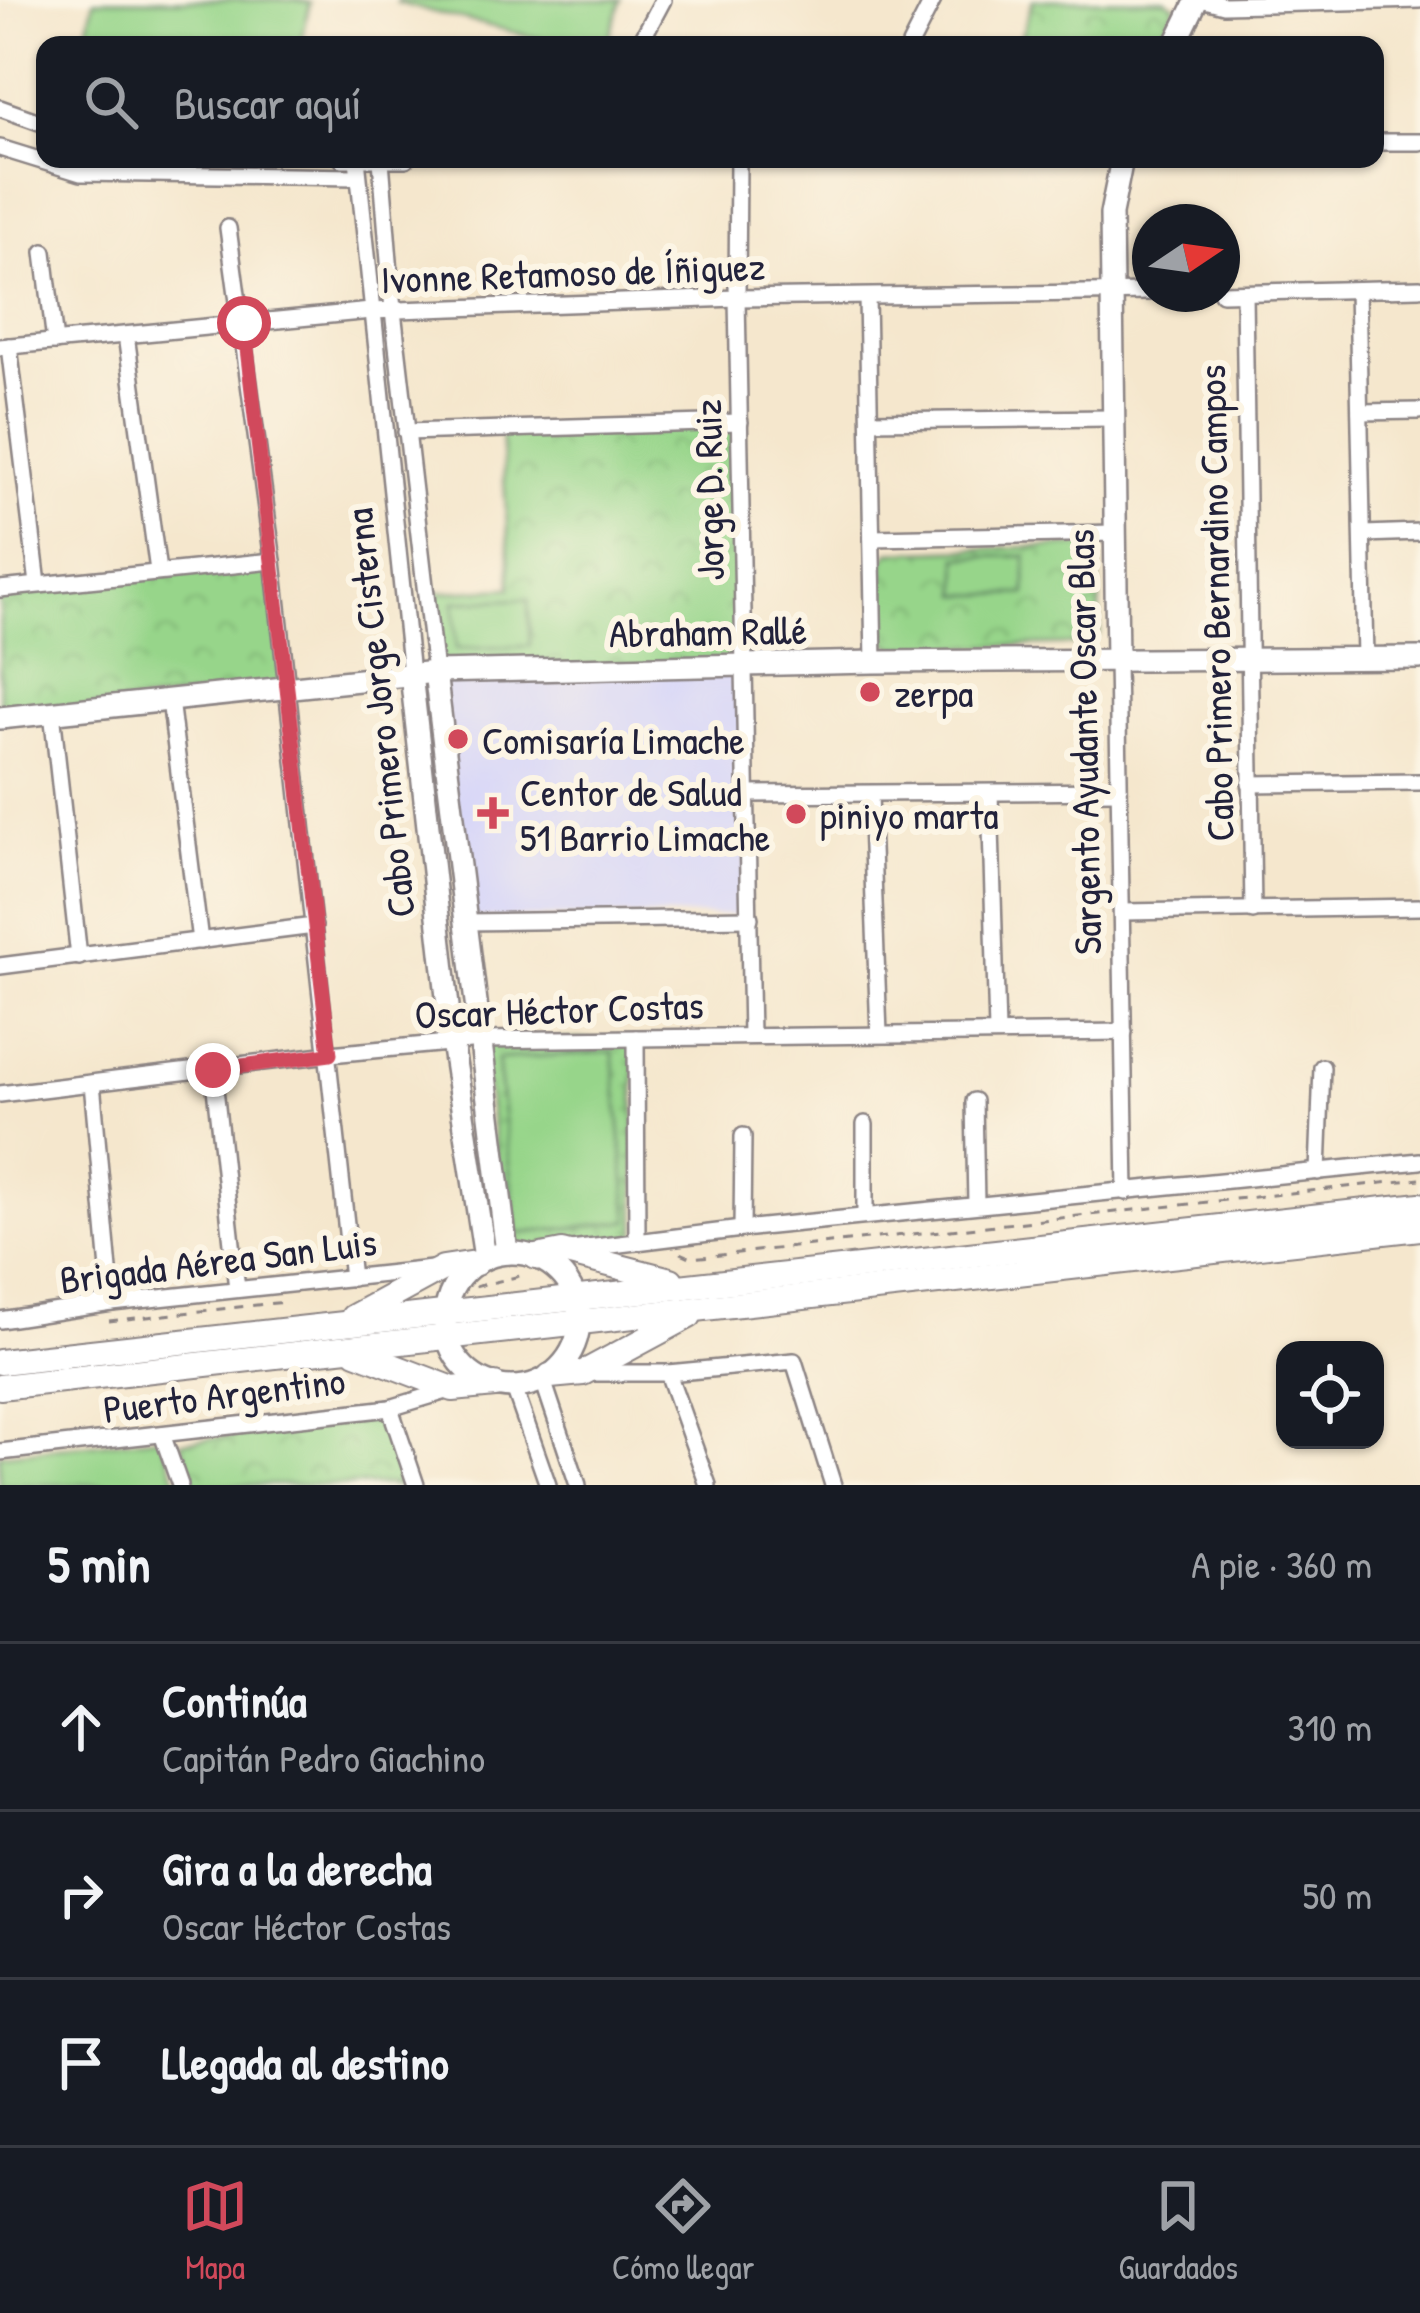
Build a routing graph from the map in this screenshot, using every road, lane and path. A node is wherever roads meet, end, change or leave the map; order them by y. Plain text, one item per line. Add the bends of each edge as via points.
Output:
1 (664, 0) edge
2 (933, 0) edge
3 (1201, 0) edge
4 (1420, 0) edge
5 (1354, 1) edge
6 (644, 36) edge
7 (915, 36) edge
8 (1180, 36) edge
9 (0, 108) edge
10 (36, 121) edge
11 (1384, 142) edge
12 (1420, 142) edge
13 (0, 148) edge
14 (36, 159) edge
15 (65, 168) edge
16 (356, 168) edge
17 (382, 168) edge
18 (738, 168) edge
19 (1120, 168) edge
20 (356, 177) junction
21 (228, 228) dead end
22 (44, 252) dead end
23 (1420, 288) edge
24 (1357, 290) junction
25 (1113, 292) junction
26 (1132, 292) edge
27 (1240, 293) edge
28 (1244, 293) junction
29 (867, 297) junction
30 (737, 298) junction
31 (371, 311) junction
32 (393, 311) junction
33 (244, 323) junction
34 (126, 335) junction
35 (55, 342) junction
36 (4, 347) edge
37 (1420, 411) edge
38 (1360, 412) junction
39 (1112, 418) junction
40 (871, 421) junction
41 (740, 422) junction
42 (406, 432) junction
43 (1420, 532) edge
44 (1115, 533) junction
45 (1364, 534) junction
46 (872, 538) junction
47 (273, 561) junction
48 (158, 571) junction
49 (38, 584) junction
50 (0, 589) edge
51 (1365, 658) junction
52 (1420, 658) edge
53 (1246, 659) junction
54 (1117, 661) junction
55 (874, 662) junction
56 (746, 667) junction
57 (435, 672) junction
58 (411, 674) junction
59 (288, 687) junction
60 (170, 700) junction
61 (52, 712) junction
62 (0, 718) edge
63 (1420, 782) edge
64 (1250, 784) junction
65 (1119, 791) junction
66 (990, 793) junction
67 (749, 794) junction
68 (870, 795) junction
69 (1420, 907) edge
70 (1253, 911) junction
71 (1123, 912) junction
72 (750, 918) junction
73 (465, 922) junction
74 (314, 926) junction
75 (200, 941) junction
76 (79, 956) junction
77 (0, 966) edge
78 (997, 1032) junction
79 (1124, 1032) junction
80 (879, 1034) junction
81 (751, 1036) junction
82 (636, 1037) junction
83 (479, 1041) junction
84 (452, 1042) junction
85 (330, 1054) junction
86 (1322, 1066) dead end
87 (213, 1070) junction
88 (92, 1083) junction
89 (0, 1094) edge
90 (974, 1101) dead end
91 (865, 1124) dead end
92 (743, 1136) dead end
93 (1420, 1161) edge
94 (1318, 1172) junction
95 (1420, 1179) edge
96 (1126, 1192) junction
97 (976, 1204) junction
98 (1420, 1204) edge
99 (865, 1216) junction
100 (1420, 1228) edge
101 (742, 1229) junction
102 (637, 1240) junction
103 (508, 1253) junction
104 (668, 1255) dead end
105 (536, 1257) joint
106 (480, 1261) junction
107 (561, 1263) junction
108 (352, 1278) junction
109 (237, 1289) junction
110 (446, 1291) junction
111 (717, 1294) junction
112 (575, 1296) junction
113 (285, 1302) dead end
114 (110, 1312) junction
115 (0, 1320) edge
116 (343, 1323) junction
117 (580, 1323) junction
118 (448, 1339) junction
119 (348, 1349) junction
120 (0, 1361) edge
121 (584, 1372) junction
122 (668, 1373) junction
123 (547, 1378) junction
124 (505, 1386) junction
125 (0, 1388) edge
126 (453, 1390) junction
127 (390, 1408) junction
128 (163, 1434) junction
129 (0, 1452) edge
130 (180, 1485) edge
131 (416, 1485) edge
132 (548, 1485) edge
133 (578, 1485) edge
134 (708, 1485) edge
135 (833, 1485) edge

1 - 6 street
2 - 7 street
3 - 5 street
3 - 8 street
4 - 5 street
9 - 10 street
11 - 12 street
13 - 14 street
15 - 20 street
16 - 20 street, Cabo Primero Jorge Cisterna
17 - 32 street, Cabo Primero Jorge Cisterna
18 - 30 street, Jorge D. Ruiz
19 - 25 street, Sargento Ayudante Oscar Blas via 1111,214
20 - 31 street, Cabo Primero Jorge Cisterna
21 - 33 street
22 - 35 street
23 - 24 street
24 - 28 street
24 - 38 street
25 - 26 street, Ivonne Retamoso de Íñiguez
25 - 29 street, Ivonne Retamoso de Íñiguez
25 - 39 street, Sargento Ayudante Oscar Blas
27 - 28 street
28 - 53 street, Cabo Primero Bernardino Campos
29 - 30 street, Ivonne Retamoso de Íñiguez
29 - 40 street
30 - 32 street, Ivonne Retamoso de Íñiguez
30 - 41 street, Jorge D. Ruiz
31 - 32 street, Ivonne Retamoso de Íñiguez
31 - 33 street, Ivonne Retamoso de Íñiguez
31 - 58 street, Cabo Primero Jorge Cisterna
32 - 42 street, Cabo Primero Jorge Cisterna
33 - 34 street, Ivonne Retamoso de Íñiguez
33 - 47 street
34 - 35 street, Ivonne Retamoso de Íñiguez
34 - 48 street
35 - 36 street, Ivonne Retamoso de Íñiguez
36 - 49 street
37 - 38 street
38 - 45 street
39 - 40 street
39 - 44 street, Sargento Ayudante Oscar Blas
40 - 46 street
41 - 42 street
41 - 56 street, Jorge D. Ruiz
42 - 57 street, Cabo Primero Jorge Cisterna
43 - 45 street
44 - 46 street
44 - 54 street, Sargento Ayudante Oscar Blas
45 - 51 street
46 - 55 street
47 - 48 street
47 - 59 street
48 - 49 street
49 - 50 street
51 - 52 street, Abraham Rallé
51 - 53 street, Abraham Rallé
53 - 54 street, Abraham Rallé
53 - 64 street, Cabo Primero Bernardino Campos
54 - 55 street, Abraham Rallé
54 - 65 street, Sargento Ayudante Oscar Blas
55 - 56 street, Abraham Rallé
56 - 57 street, Abraham Rallé
56 - 67 street, Jorge D. Ruiz
57 - 58 street, Abraham Rallé
57 - 73 street, Cabo Primero Jorge Cisterna
58 - 59 street, Abraham Rallé
58 - 84 street, Cabo Primero Jorge Cisterna
59 - 60 street, Abraham Rallé
59 - 74 street
60 - 61 street, Abraham Rallé
60 - 75 street
61 - 62 street, Abraham Rallé
61 - 76 street
63 - 64 street
64 - 70 street, Cabo Primero Bernardino Campos
65 - 66 street
65 - 71 street, Sargento Ayudante Oscar Blas
66 - 68 street
66 - 78 street
67 - 68 street
67 - 72 street, Jorge D. Ruiz
68 - 80 street
69 - 70 street
70 - 71 street
71 - 79 street, Sargento Ayudante Oscar Blas
72 - 73 street
72 - 81 street, Jorge D. Ruiz
73 - 83 street, Cabo Primero Jorge Cisterna
74 - 75 street
74 - 85 street
75 - 76 street
76 - 77 street
78 - 79 street, Oscar Héctor Costas
78 - 80 street, Oscar Héctor Costas
79 - 96 street, Sargento Ayudante Oscar Blas
80 - 81 street, Oscar Héctor Costas
81 - 82 street, Oscar Héctor Costas
82 - 83 street, Oscar Héctor Costas
82 - 102 street
83 - 84 street, Oscar Héctor Costas
83 - 103 street, Cabo Primero Jorge Cisterna
84 - 85 street, Oscar Héctor Costas
84 - 106 street, Cabo Primero Jorge Cisterna
85 - 87 street, Oscar Héctor Costas
85 - 108 street
86 - 94 street
87 - 88 street, Oscar Héctor Costas
87 - 109 street
88 - 89 street, Oscar Héctor Costas
88 - 114 street
90 - 97 street
91 - 99 street
92 - 101 street
93 - 94 street
94 - 96 street
95 - 104 path
96 - 97 street
97 - 99 street
98 - 111 main road
99 - 101 street
100 - 111 main road
101 - 102 street
102 - 107 street
103 - 105 street
103 - 106 street
105 - 107 main road
106 - 110 main road
107 - 110 path
107 - 111 main road
107 - 112 street
108 - 109 street, Brigada Aérea San Luis
108 - 110 street, Brigada Aérea San Luis
109 - 114 street, Brigada Aérea San Luis
110 - 112 main road
110 - 116 main road
110 - 116 main road
110 - 118 street
111 - 112 main road
111 - 117 main road
111 - 121 main road
112 - 117 street
113 - 114 path
114 - 115 street, Brigada Aérea San Luis
116 - 120 main road
117 - 118 main road
117 - 123 street via 565,1362
118 - 119 main road
118 - 124 street via 474,1376
119 - 125 main road
119 - 126 main road
121 - 122 street
121 - 123 main road
122 - 134 street
122 - 135 street via 794,1361
123 - 124 street
123 - 133 street
124 - 126 main road
124 - 132 street
126 - 127 street, Puerto Argentino
127 - 128 street, Puerto Argentino
127 - 131 street
128 - 129 street, Puerto Argentino
128 - 130 street

